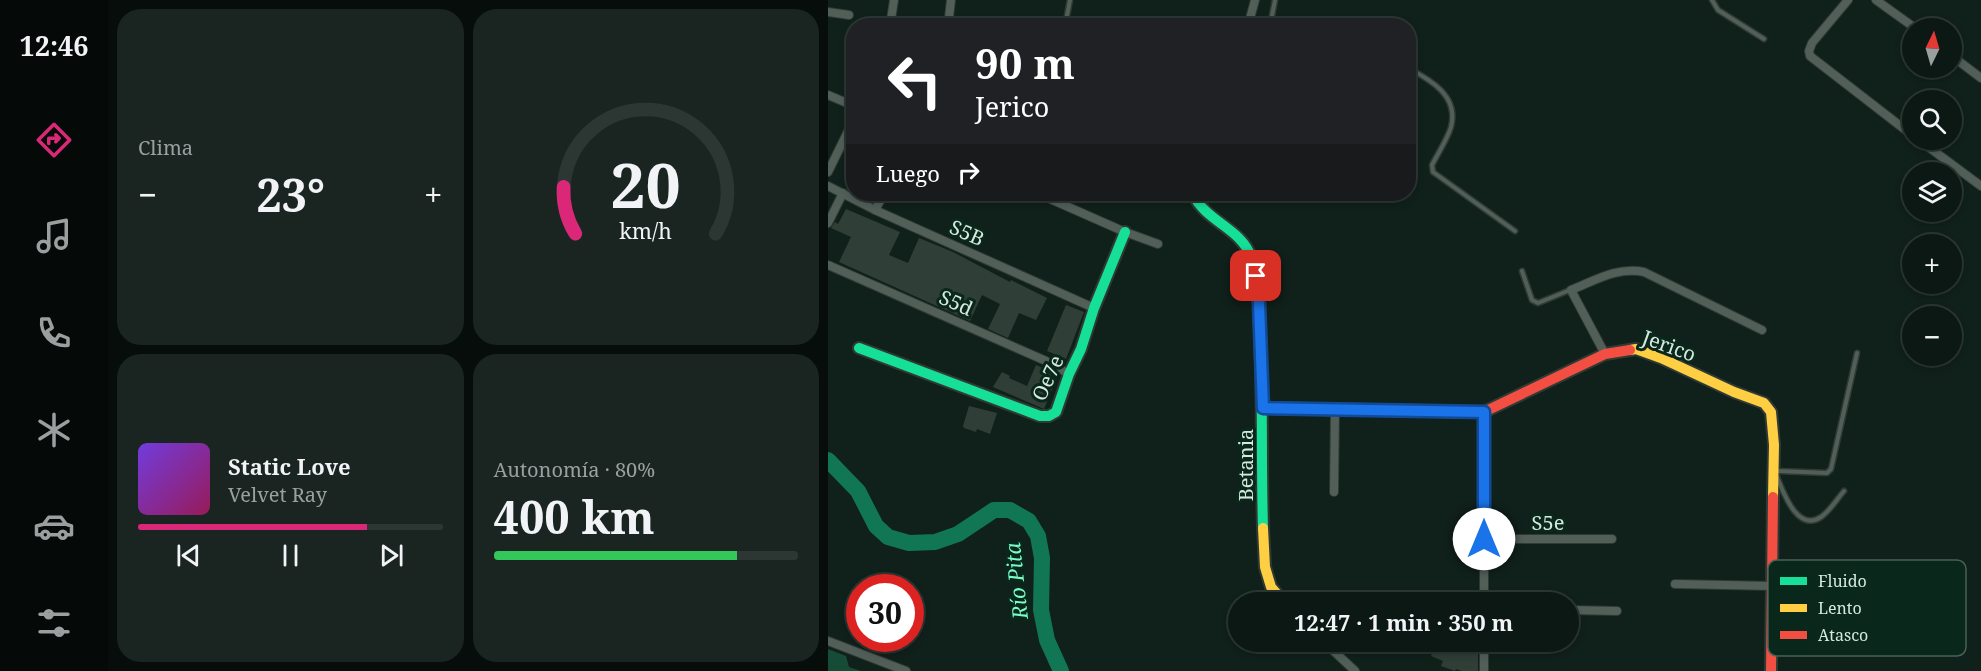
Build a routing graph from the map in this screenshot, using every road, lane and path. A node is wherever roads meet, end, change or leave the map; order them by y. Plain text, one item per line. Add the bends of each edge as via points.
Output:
1 (894, 0) edge
2 (951, 0) edge
3 (1070, 0) edge
4 (1255, 0) edge
5 (1275, 0) edge
6 (1712, 0) edge
7 (1848, 0) edge
8 (1876, 0) edge
9 (828, 12) edge
10 (849, 15) dead end
11 (892, 18) edge
12 (949, 18) edge
13 (1067, 18) edge
14 (1250, 18) edge
15 (1272, 18) edge
16 (1902, 19) edge
17 (1764, 39) dead end
18 (1962, 64) edge
19 (1416, 73) edge
20 (1981, 78) edge
21 (828, 95) edge
22 (846, 103) edge
23 (1902, 127) edge
24 (846, 135) edge
25 (1932, 150) edge
26 (828, 172) edge
27 (828, 186) edge
28 (1981, 186) edge
29 (843, 193) junction
30 (846, 195) edge
31 (858, 201) edge
32 (880, 201) edge
33 (1055, 201) edge
34 (1197, 201) edge
35 (875, 210) junction
36 (828, 223) edge
37 (1515, 231) dead end
38 (1125, 232) junction
39 (1158, 244) dead end
40 (828, 265) edge
41 (1522, 271) dead end
42 (1570, 290) junction
43 (1094, 308) junction
44 (1762, 330) dead end
45 (859, 348) dead end
46 (1857, 353) dead end
47 (1605, 354) junction
48 (1069, 374) junction
49 (1263, 408) junction
50 (1335, 409) junction
51 (1484, 412) junction
52 (1774, 471) junction
53 (1844, 491) dead end
54 (1334, 492) dead end
55 (1484, 539) junction
56 (1612, 539) dead end
57 (1773, 560) edge
58 (1675, 584) dead end
59 (1768, 586) edge
60 (1275, 592) edge
61 (1484, 592) edge
62 (1579, 610) edge
63 (1617, 611) dead end
64 (828, 641) edge
65 (1335, 652) edge
66 (1484, 652) edge
67 (1771, 656) edge
68 (906, 671) edge
69 (1355, 671) edge
70 (1484, 671) edge
71 (1771, 671) edge

1 - 11 street
2 - 12 street
3 - 13 lane
4 - 14 street
5 - 15 lane
6 - 17 lane via 1718,10
7 - 23 street via 1812,43 1810,56
8 - 16 street
9 - 10 street
18 - 20 street
19 - 37 lane via 1436,84 1451,113 1450,128 1432,165 1433,172
21 - 22 street
24 - 26 street
25 - 28 street
27 - 29 street, S5B
29 - 30 street, S5B
29 - 36 street
31 - 35 street, S5B
32 - 35 street
33 - 38 street
34 - 49 street, Betania via 1211,217 1236,235 1251,257 1259,304
35 - 43 street, S5B
38 - 39 street
38 - 43 street, Oe7e
40 - 48 street, S5d
41 - 42 lane via 1532,300 1538,303
42 - 44 street via 1623,270 1644,272
42 - 47 street
43 - 48 street, Oe7e
45 - 48 street, Oe7e via 1047,417 1056,412
46 - 52 lane via 1831,470
47 - 51 street, Jerico
47 - 52 street, Jerico via 1644,351 1764,403 1773,420
49 - 50 street, Jerico
49 - 60 street, Betania via 1265,567
50 - 51 street, Jerico
50 - 54 street
51 - 55 street
52 - 53 lane via 1793,511 1804,518 1822,516
52 - 57 street, Jerico
55 - 56 street, S5e
55 - 61 street
58 - 59 street
62 - 63 street
64 - 68 street
65 - 69 street
66 - 70 street
67 - 71 street, Jerico

